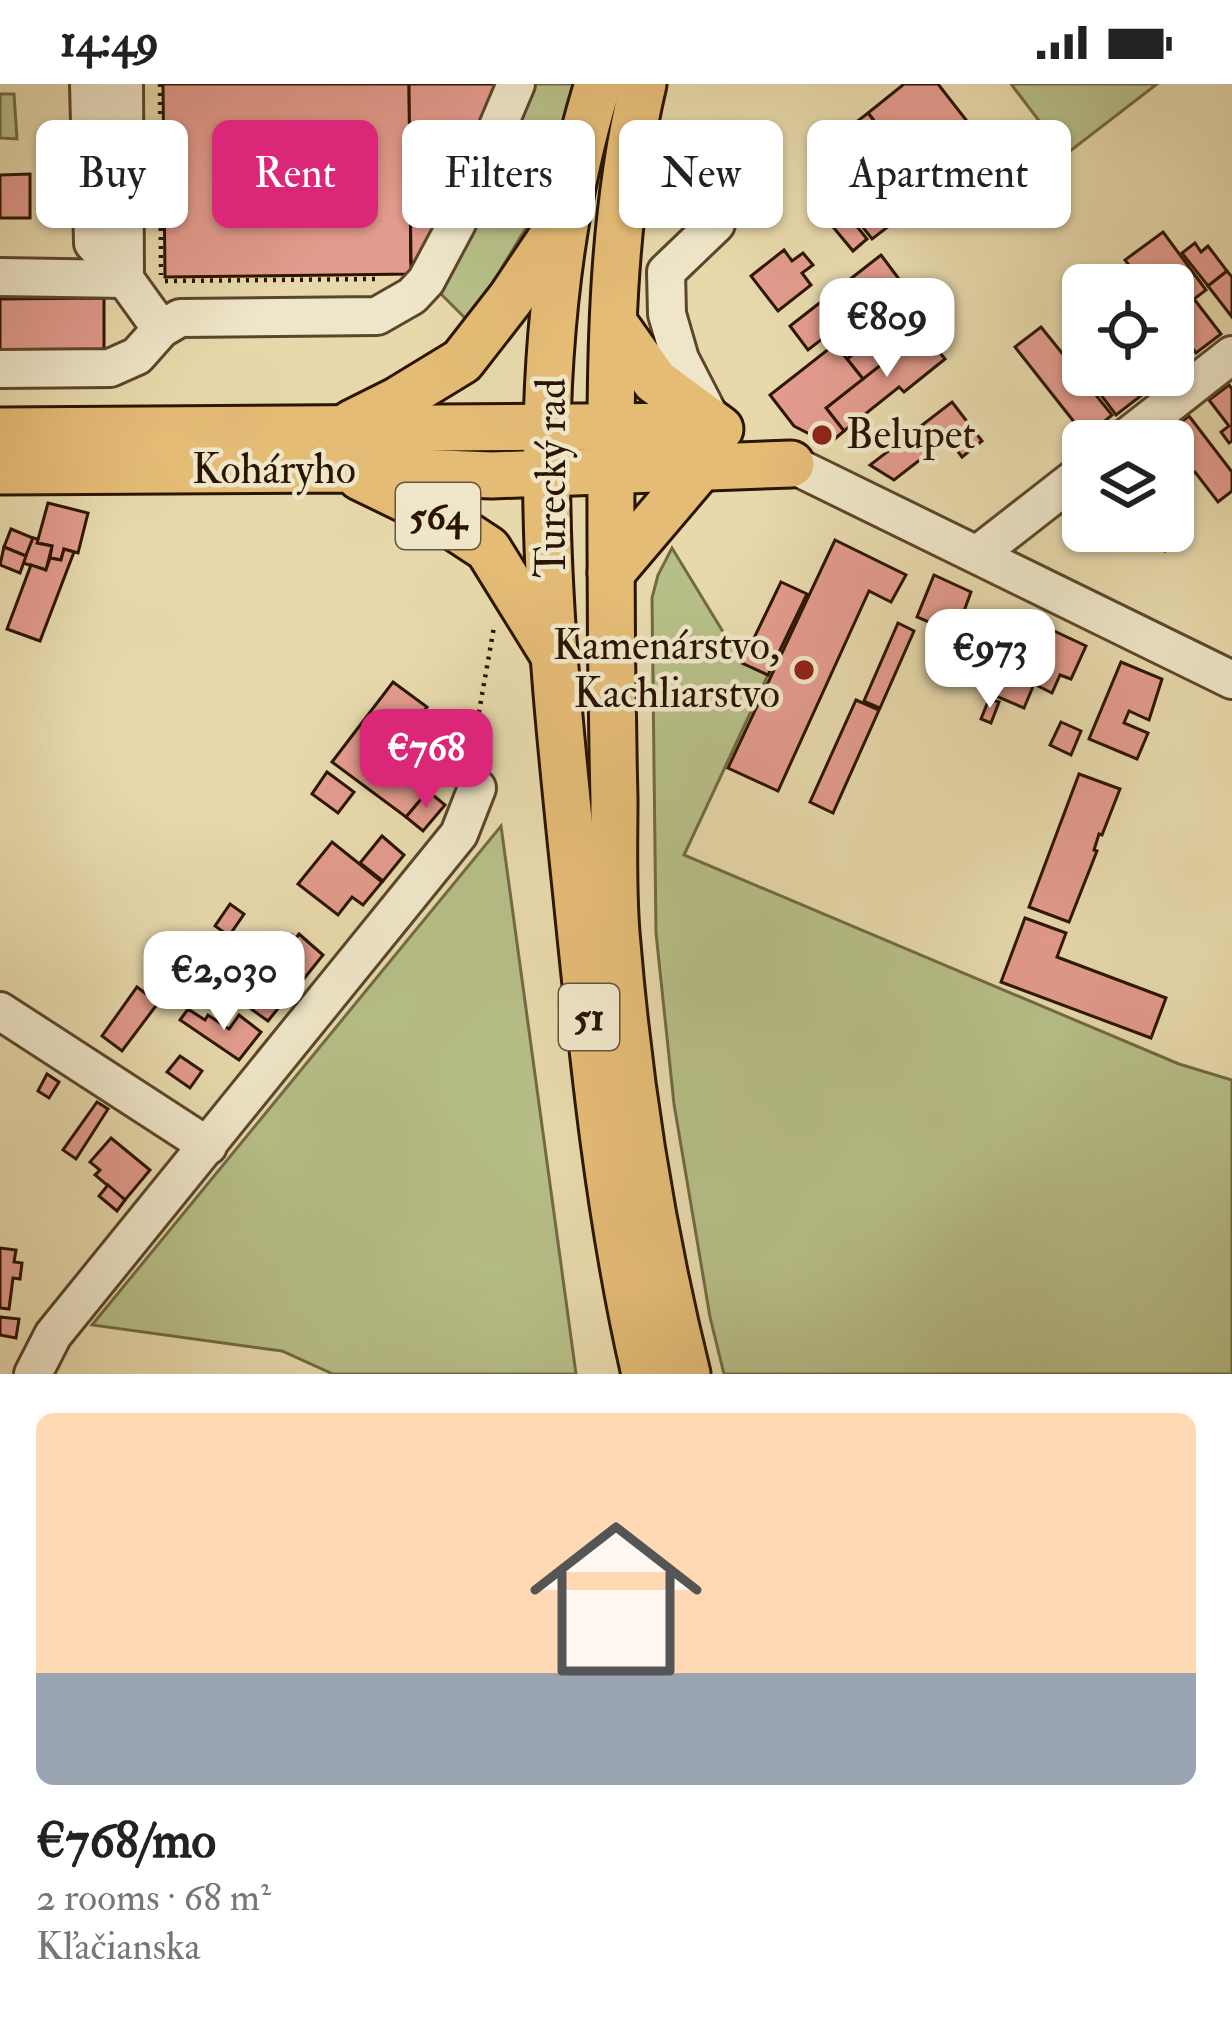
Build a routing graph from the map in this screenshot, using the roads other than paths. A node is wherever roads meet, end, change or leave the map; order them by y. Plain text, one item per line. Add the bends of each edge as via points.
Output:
1 (89, 84) edge
2 (124, 84) edge
3 (516, 84) edge
4 (598, 84) edge
5 (643, 84) edge
6 (587, 120) edge
7 (558, 228) edge
8 (564, 228) edge
9 (712, 228) edge
10 (0, 277) edge
11 (125, 279) junction
12 (614, 322) junction
13 (160, 329) junction
14 (1232, 355) edge
15 (0, 369) edge
16 (1149, 420) edge
17 (548, 427) junction
18 (0, 431) edge
19 (708, 447) junction
20 (612, 448) junction
21 (340, 449) junction
22 (791, 464) joint
23 (0, 471) edge
24 (548, 475) junction
25 (1062, 488) edge
26 (978, 554) junction
27 (611, 573) junction
28 (555, 657) junction
29 (1232, 680) edge
30 (477, 788) road end
31 (0, 1011) edge
32 (208, 1146) junction
33 (33, 1373) edge
34 (645, 1374) edge
35 (687, 1374) edge

1 - 11 street via 92,243
2 - 11 street
3 - 13 street via 457,223 412,296 377,316 180,318
4 - 6 main road, Turecký rad / 51
5 - 12 main road, Turecký rad / 51 via 618,225
7 - 21 main road via 462,361
8 - 17 main road, Turecký rad / 51
9 - 19 street via 665,272 667,314
10 - 11 street
11 - 13 street
12 - 19 main road
12 - 20 main road, Turecký rad / 51
13 - 15 street via 137,356 110,368
14 - 16 street
17 - 20 main road, Koháryho
17 - 21 main road, Koháryho / 564
17 - 24 main road, Turecký rad / 51
18 - 21 main road, Koháryho / 564
19 - 20 main road
19 - 22 main road
19 - 27 main road
20 - 24 main road, Koháryho
20 - 27 main road, Turecký rad / 51
21 - 23 main road, Koháryho / 564
21 - 24 main road, Koháryho / 564
21 - 28 main road, 564 via 488,549
22 - 26 street
24 - 28 main road, Turecký rad / 51
25 - 26 street
26 - 29 street
27 - 35 main road, Turecký rad / 51 via 616,939 648,1186
28 - 34 main road, Turecký rad / 51 via 588,1011
30 - 32 street via 460,834
31 - 32 street
32 - 33 street via 52,1335

